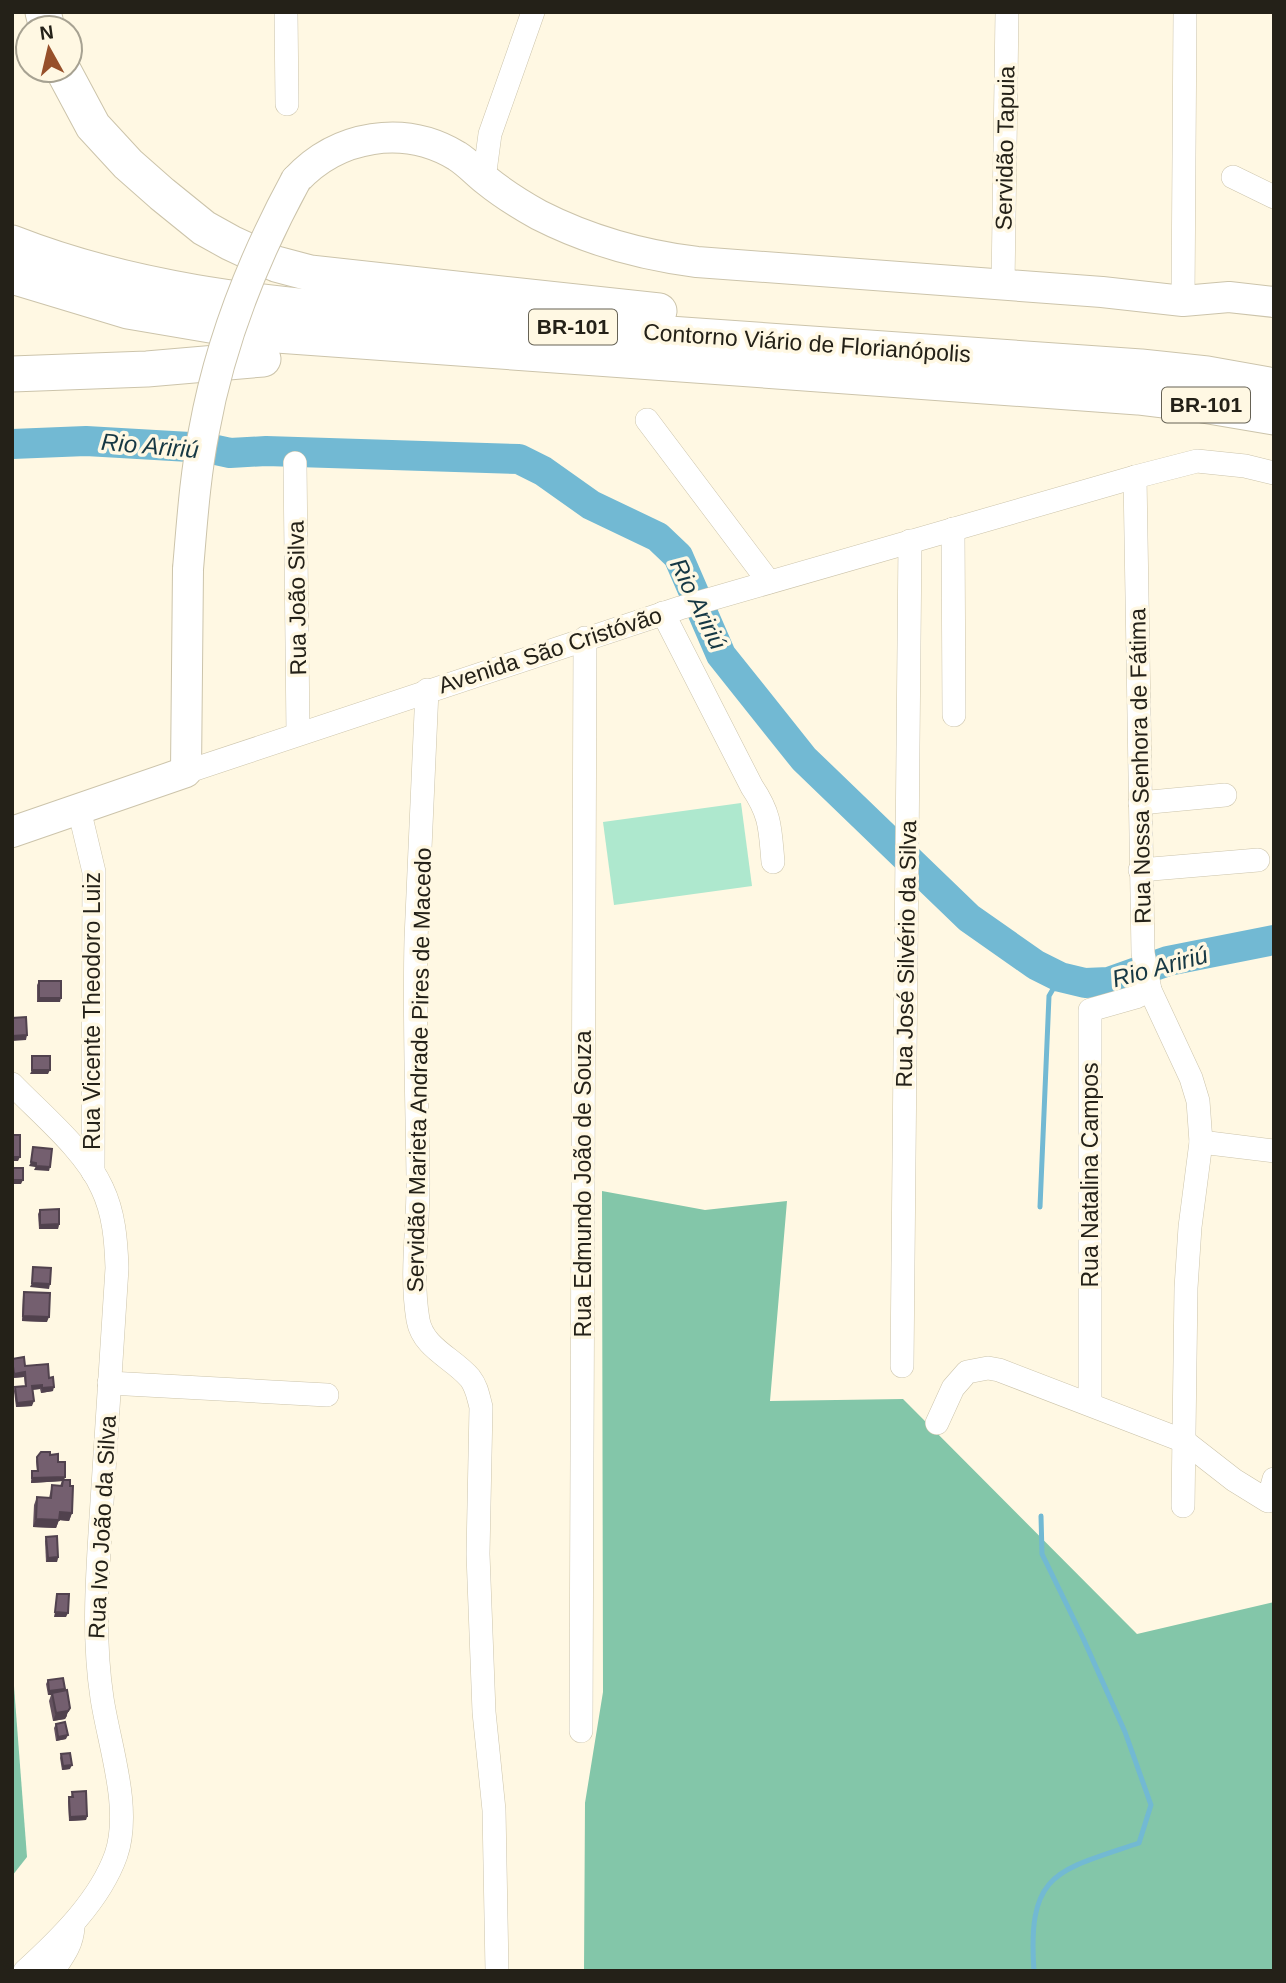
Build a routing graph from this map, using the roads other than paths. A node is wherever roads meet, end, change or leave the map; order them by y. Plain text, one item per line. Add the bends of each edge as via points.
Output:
1 (286, 12) edge
2 (533, 12) edge
3 (1007, 12) edge
4 (1185, 12) edge
5 (70, 84) edge
6 (287, 104) dead end
7 (1233, 177) dead end
8 (484, 179) junction
9 (1274, 197) edge
10 (12, 243) edge
11 (12, 276) edge
12 (1003, 285) junction
13 (12, 295) edge
14 (1183, 301) junction
15 (1274, 302) edge
16 (813, 343) junction
17 (497, 352) junction
18 (263, 359) junction
19 (12, 374) edge
20 (1274, 386) edge
21 (1274, 417) edge
22 (647, 420) dead end
23 (295, 463) dead end
24 (1274, 473) edge
25 (1135, 477) junction
26 (953, 529) junction
27 (910, 541) junction
28 (769, 582) junction
29 (671, 611) junction
30 (584, 638) junction
31 (427, 690) junction
32 (954, 715) dead end
33 (298, 734) junction
34 (186, 772) junction
35 (1225, 795) dead end
36 (1140, 803) junction
37 (79, 809) junction
38 (12, 832) edge
39 (1258, 860) dead end
40 (773, 862) dead end
41 (1140, 870) junction
42 (1149, 985) junction
43 (12, 1084) edge
44 (1201, 1142) junction
45 (1274, 1151) edge
46 (93, 1172) junction
47 (902, 1366) dead end
48 (109, 1384) junction
49 (327, 1395) dead end
50 (1090, 1404) junction
51 (937, 1423) dead end
52 (1184, 1441) junction
53 (1274, 1479) edge
54 (1183, 1506) dead end
55 (581, 1731) dead end
56 (74, 1920) junction
57 (25, 1971) edge
58 (53, 1971) edge
59 (497, 1971) edge

1 - 6 street
2 - 8 street via 490,134
3 - 12 street, Servidão Tapuia
4 - 14 street
5 - 16 highway via 93,127 128,164 204,228 276,264 310,273 643,308
7 - 9 street
8 - 12 main road via 565,228 648,255
8 - 34 main road, bridge via 445,149 397,137 349,144 320,159 296,180 251,272 221,357 204,432 188,569
10 - 16 highway, Contorno Viário de Florianópolis / BR-101 via 135,281 255,302
11 - 17 highway, Contorno Viário de Florianópolis / BR-101 via 115,308 216,328
12 - 14 main road
13 - 18 highway, BR-101 via 146,340
14 - 15 main road via 1229,297
16 - 20 highway, Contorno Viário de Florianópolis / BR-101 via 1141,367
17 - 18 highway, BR-101
17 - 21 highway, Contorno Viário de Florianópolis / BR-101 via 1138,397
18 - 19 highway
22 - 28 street
23 - 33 street, Rua João Silva
24 - 25 street, Avenida São Cristóvão via 1197,461
25 - 26 street, Avenida São Cristóvão
25 - 36 street, Rua Nossa Senhora de Fátima
26 - 27 street, Avenida São Cristóvão
26 - 32 street
27 - 28 street, Avenida São Cristóvão
27 - 47 street, Rua José Silvério da Silva
28 - 29 street, Avenida São Cristóvão
29 - 30 street, Avenida São Cristóvão
29 - 40 street via 769,818
30 - 31 street, Avenida São Cristóvão
30 - 55 street, Rua Edmundo João de Souza
31 - 33 street, Avenida São Cristóvão
31 - 59 street, Servidão Marieta Andrade Pires de Macedo via 416,939 415,1294 422,1332 470,1378 481,1407 480,1643 494,1810
33 - 34 street, Avenida São Cristóvão
34 - 37 main road, Avenida São Cristóvão
35 - 36 street
36 - 41 street, Rua Nossa Senhora de Fátima
37 - 38 main road, Avenida São Cristóvão
37 - 46 street, Rua Vicente Theodoro Luiz via 94,872
39 - 41 street
41 - 42 street, Rua Nossa Senhora de Fátima
42 - 44 street, Rua Nossa Senhora de Fátima via 1191,1078
42 - 50 street, Rua Natalina Campos via 1121,1002 1090,1010
43 - 46 street, Rua Ivo João da Silva
44 - 45 street
44 - 52 street, Rua Nossa Senhora de Fátima via 1186,1288
46 - 48 street, Rua Ivo João da Silva via 102,1187 116,1238
48 - 49 street
48 - 56 street, Rua Ivo João da Silva via 96,1657 120,1794 121,1828 117,1854 100,1889
50 - 51 street via 999,1370 977,1368 953,1388
50 - 52 street
52 - 53 street via 1268,1501
52 - 54 street, Rua Nossa Senhora de Fátima
56 - 57 street, Rua Ivo João da Silva
56 - 58 street via 68,1950

